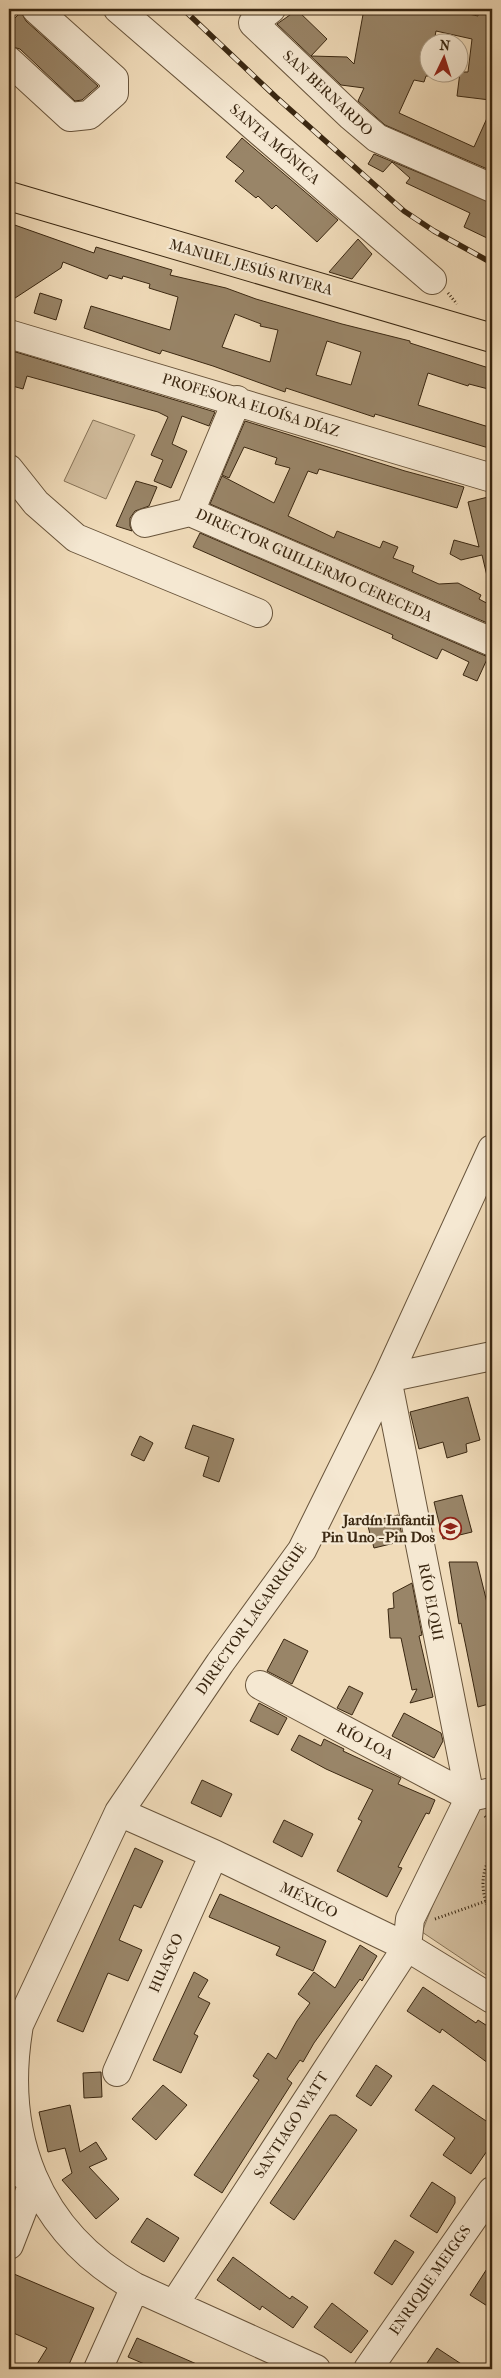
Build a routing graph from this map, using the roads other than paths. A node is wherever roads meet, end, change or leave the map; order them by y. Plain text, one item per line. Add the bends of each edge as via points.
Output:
1 (36, 9) edge
2 (118, 9) edge
3 (262, 16) edge
4 (9, 61) edge
5 (492, 188) edge
6 (9, 196) edge
7 (432, 280) dead end
8 (9, 334) edge
9 (492, 338) edge
10 (237, 400) junction
11 (9, 469) edge
12 (492, 478) edge
13 (190, 512) junction
14 (145, 522) dead end
15 (258, 613) dead end
16 (492, 642) edge
17 (492, 1149) edge
18 (492, 1356) edge
19 (387, 1378) junction
20 (260, 1685) dead end
21 (481, 1795) edge
22 (119, 1812) junction
23 (214, 1854) junction
24 (407, 1947) junction
25 (492, 1999) edge
26 (19, 2025) junction
27 (9, 2051) edge
28 (117, 2072) dead end
29 (9, 2160) edge
30 (32, 2183) junction
31 (492, 2191) edge
32 (9, 2245) edge
33 (134, 2287) junction
34 (174, 2303) junction
35 (98, 2369) edge
36 (316, 2369) edge
37 (368, 2369) edge

1 - 4 street via 114,79 114,93 90,115 70,117
2 - 7 street, SANTA MÓNICA
3 - 5 street, SAN BERNARDO via 351,116 377,138
6 - 9 main road, MANUEL JESÚS RIVERA
8 - 10 street, PROFESORA ELOÍSA DÍAZ
10 - 12 street, PROFESORA ELOÍSA DÍAZ
10 - 13 street, DIRECTOR GUILLERMO CERECEDA
11 - 15 street via 36,503 76,538
13 - 14 street
13 - 16 street, DIRECTOR GUILLERMO CERECEDA
17 - 19 street, DIRECTOR LAGARRIGUE
18 - 19 street
19 - 21 street, RÍO ELQUI
19 - 22 street, DIRECTOR LAGARRIGUE via 302,1550 220,1663
20 - 21 street, RÍO LOA
21 - 24 street via 410,1919
22 - 23 street, MÉXICO
22 - 26 street, DIRECTOR LAGARRIGUE
23 - 24 street, MÉXICO
23 - 28 street, HUASCO
24 - 25 street, MÉXICO
24 - 34 street, SANTIAGO WATT
26 - 27 street, DIRECTOR LAGARRIGUE
26 - 30 street, DIRECTOR LAGARRIGUE via 11,2070 12,2117
29 - 30 street
30 - 32 street
30 - 33 street, DIRECTOR LAGARRIGUE via 75,2243
31 - 37 street, ENRIQUE MEIGGS
33 - 34 street, DIRECTOR LAGARRIGUE
33 - 35 street
34 - 36 street, DIRECTOR LAGARRIGUE

